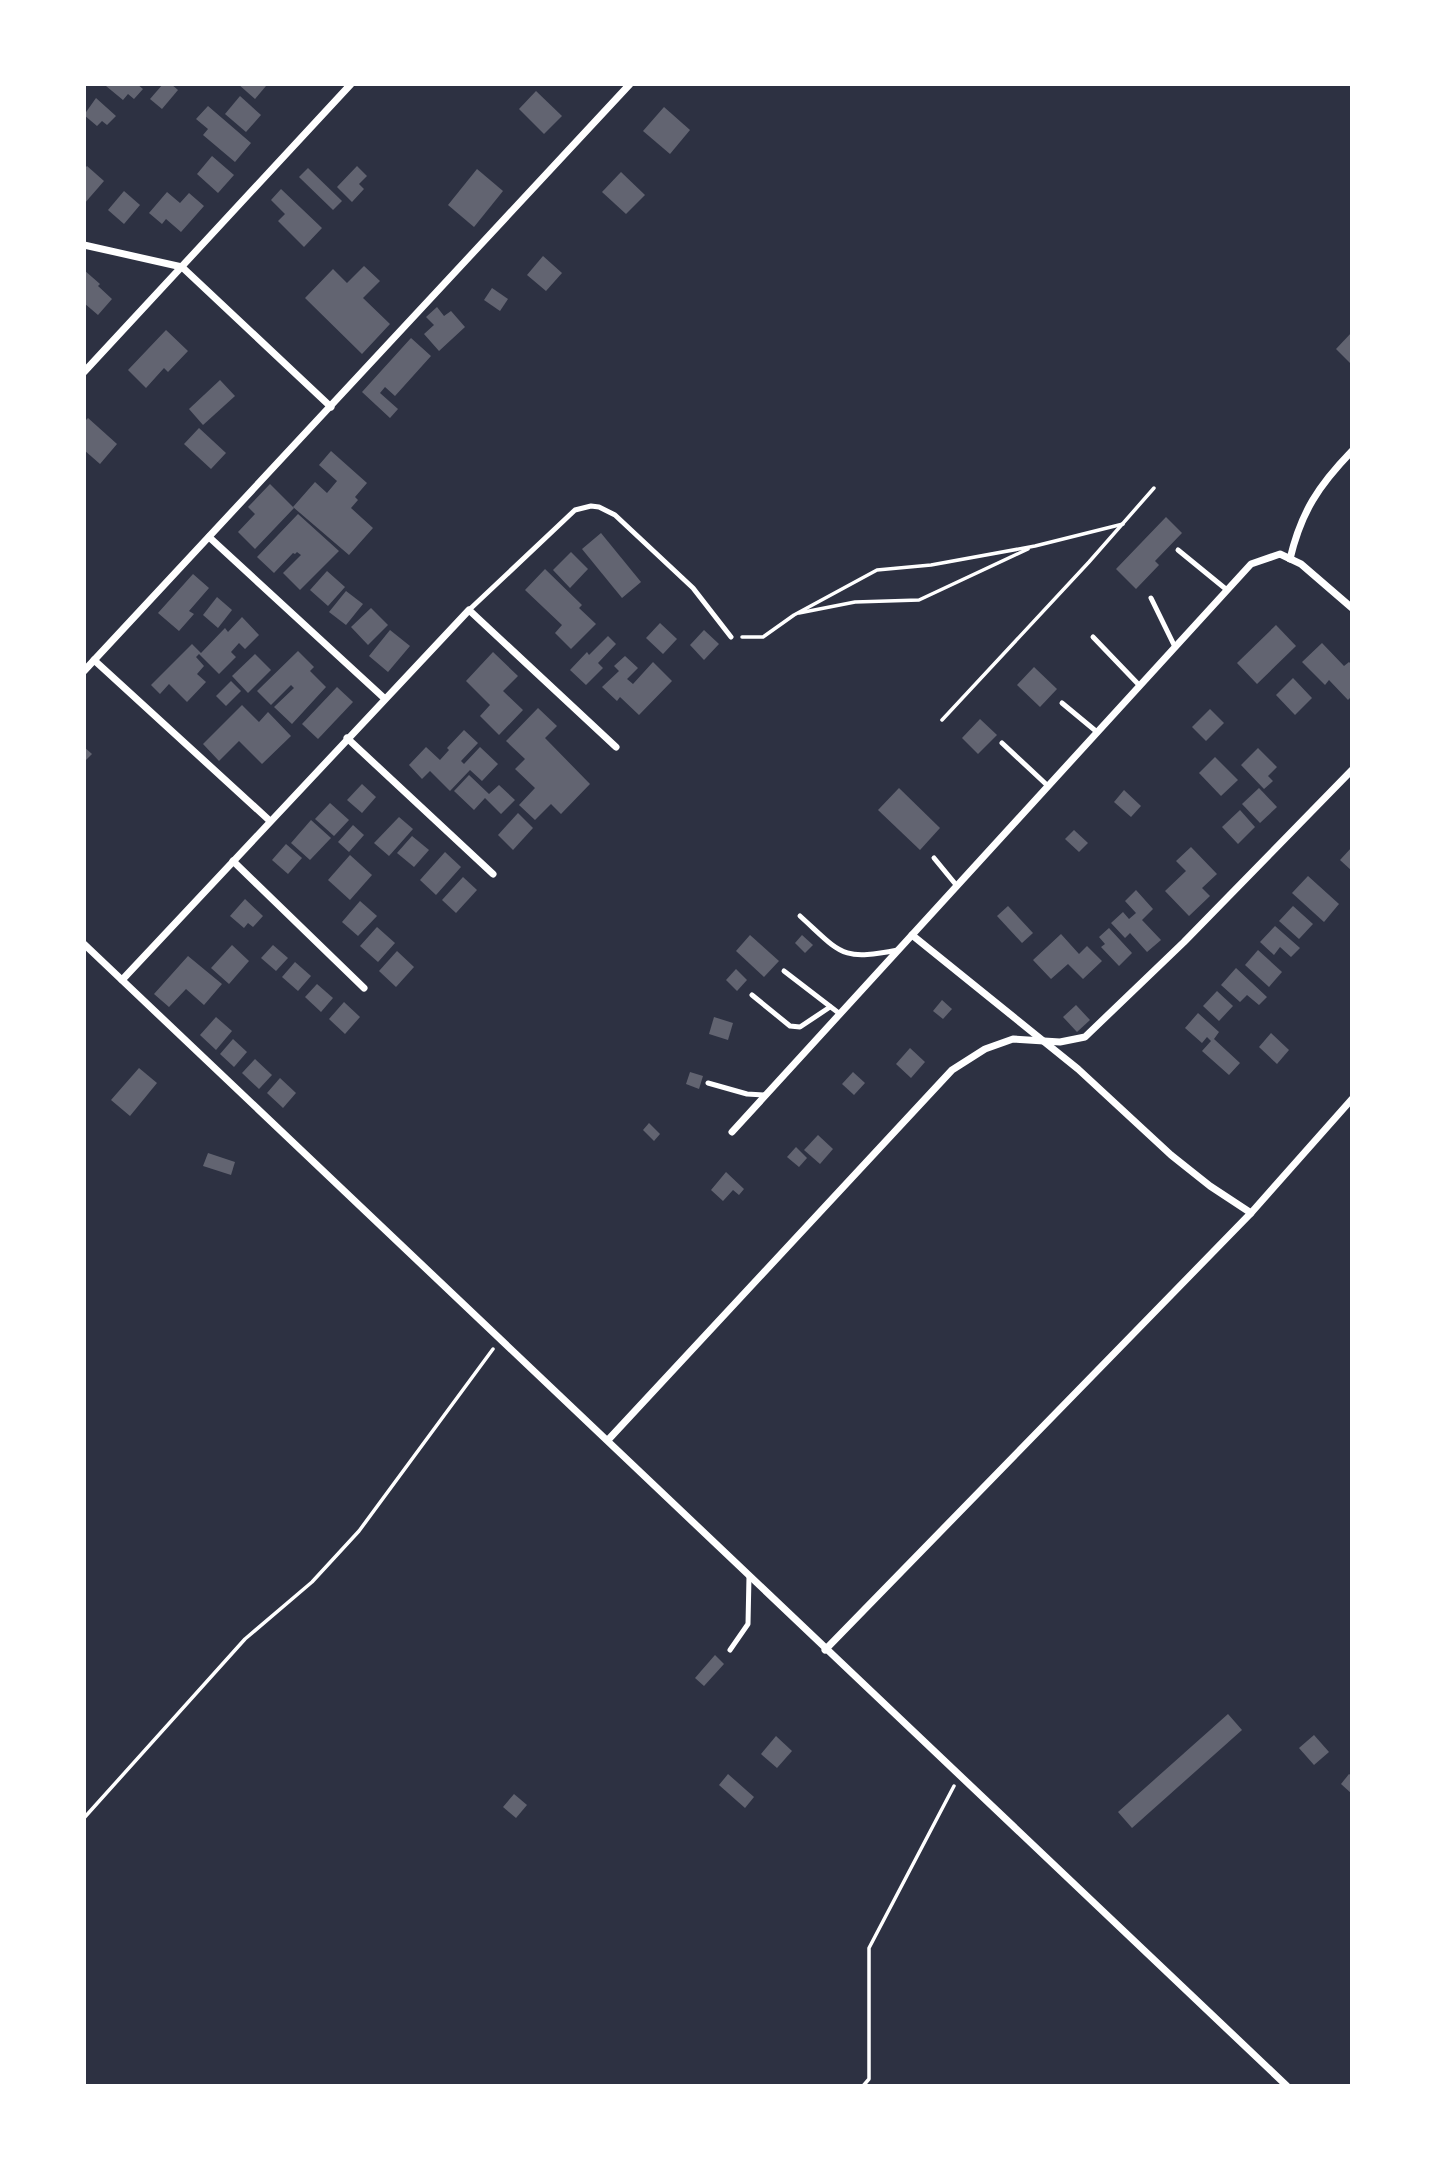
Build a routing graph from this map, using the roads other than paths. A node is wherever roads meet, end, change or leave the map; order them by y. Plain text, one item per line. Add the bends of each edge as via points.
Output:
1 (351, 84) edge
2 (630, 84) edge
3 (84, 244) edge
4 (182, 267) junction
5 (84, 372) edge
6 (331, 407) junction
7 (1352, 451) edge
8 (209, 537) junction
9 (1178, 550) dead end
10 (1290, 559) junction
11 (1227, 590) junction
12 (1152, 598) dead end
13 (1352, 608) edge
14 (469, 610) junction
15 (731, 637) road end
16 (1093, 637) dead end
17 (1175, 647) junction
18 (94, 660) junction
19 (84, 671) edge
20 (1140, 686) junction
21 (384, 698) junction
22 (1062, 703) dead end
23 (1097, 732) junction
24 (347, 738) junction
25 (1002, 743) dead end
26 (615, 747) dead end
27 (1352, 769) edge
28 (1048, 786) junction
29 (270, 821) junction
30 (934, 858) dead end
31 (233, 861) junction
32 (493, 874) dead end
33 (957, 886) junction
34 (800, 916) dead end
35 (912, 935) junction
36 (84, 944) edge
37 (898, 950) junction
38 (784, 971) dead end
39 (122, 980) junction
40 (364, 988) dead end
41 (752, 995) dead end
42 (830, 1007) junction
43 (840, 1014) junction
44 (1045, 1041) junction
45 (708, 1083) dead end
46 (766, 1095) junction
47 (1352, 1100) edge
48 (732, 1132) dead end
49 (1251, 1213) junction
50 (608, 1440) junction
51 (749, 1576) junction
52 (730, 1650) dead end
53 (825, 1650) junction
54 (1287, 2086) edge

1 - 4 street
2 - 6 street
3 - 4 street
4 - 5 street
4 - 6 street
6 - 8 street
7 - 10 street via 1318,489 1297,529
8 - 18 street
8 - 21 street
9 - 11 lane
10 - 11 street via 1280,554 1251,564
10 - 13 street
11 - 17 street
12 - 17 lane
14 - 15 lane via 575,510 591,506 615,515 693,588
14 - 21 street
14 - 26 street
16 - 20 lane
17 - 20 street
18 - 19 street
18 - 29 street
20 - 23 street
21 - 24 street
22 - 23 lane
23 - 28 street
24 - 29 street
24 - 32 street
25 - 28 lane
27 - 44 street via 1085,1037
28 - 33 street
29 - 31 street
30 - 33 lane
31 - 39 street
31 - 40 street
33 - 35 street
34 - 37 lane via 839,952 862,957
35 - 37 street
35 - 44 street
36 - 39 street
37 - 43 street
38 - 42 lane
39 - 50 street
41 - 42 lane via 789,1026 800,1027
42 - 43 lane
43 - 46 street
44 - 49 street via 1171,1155
44 - 50 street via 1013,1039 985,1049 952,1070
45 - 46 lane
46 - 48 street
47 - 49 street
49 - 53 street
50 - 51 street
51 - 52 lane via 748,1624
51 - 53 street
53 - 54 street

